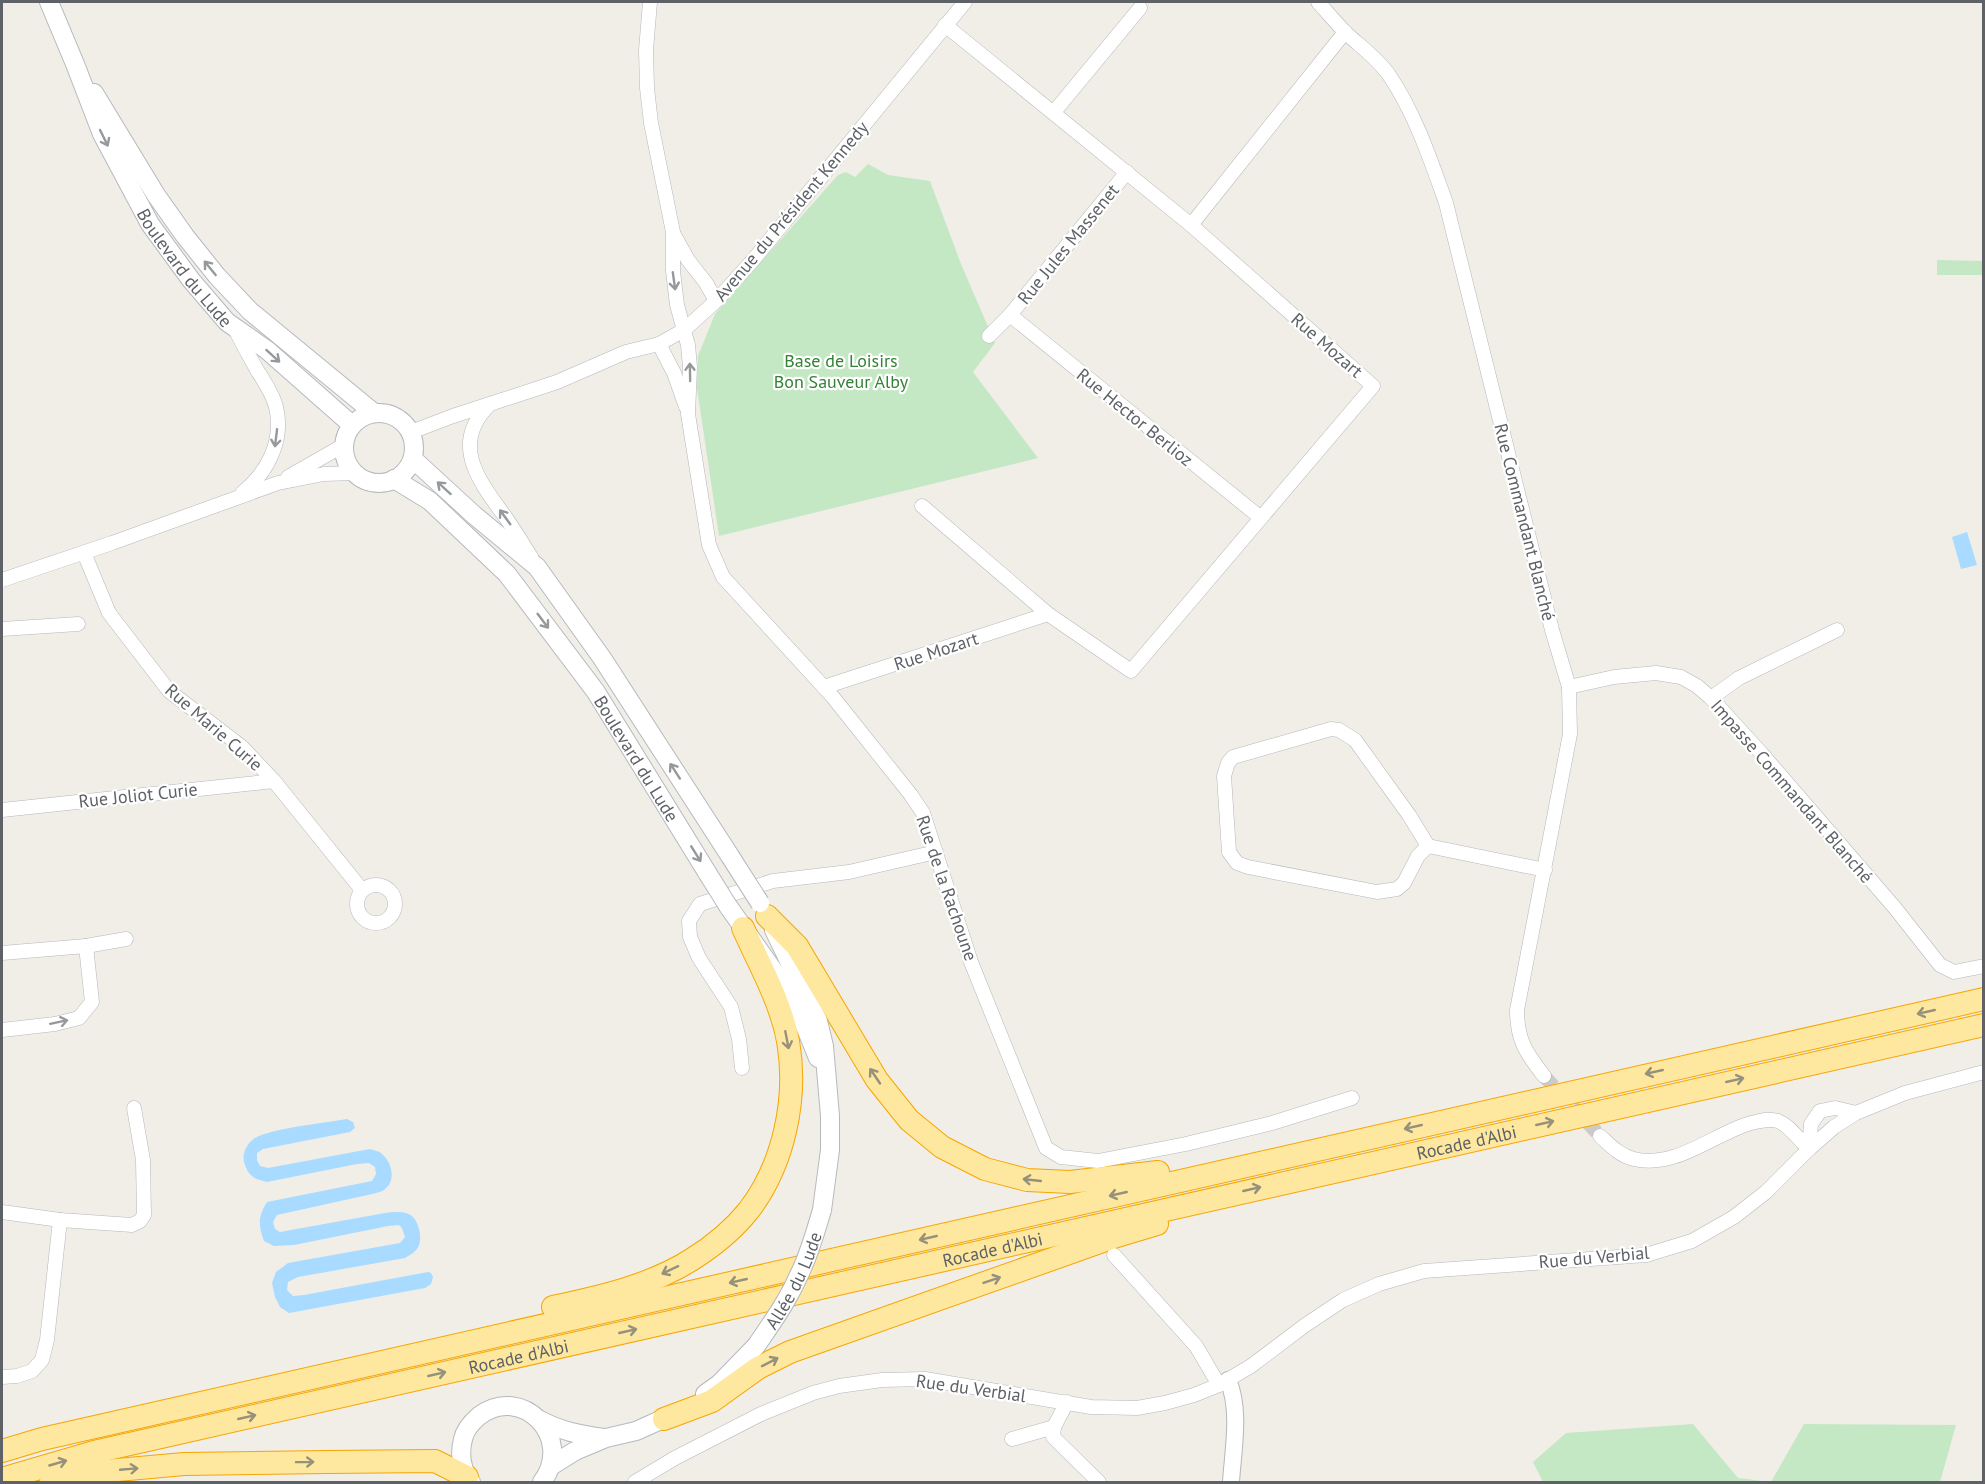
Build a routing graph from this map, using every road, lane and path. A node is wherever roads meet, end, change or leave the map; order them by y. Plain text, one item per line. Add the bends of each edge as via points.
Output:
1 (49, 2) edge
2 (650, 2) edge
3 (965, 2) edge
4 (1318, 2) edge
5 (1140, 8) dead end
6 (945, 25) junction
7 (1345, 32) junction
8 (75, 64) junction
9 (1054, 112) junction
10 (1127, 172) junction
11 (1191, 225) junction
12 (673, 232) junction
13 (716, 302) junction
14 (1010, 315) junction
15 (234, 327) junction
16 (684, 330) junction
17 (989, 336) dead end
18 (659, 344) junction
19 (491, 403) junction
20 (374, 413) junction
21 (688, 414) junction
22 (352, 425) junction
23 (411, 432) junction
24 (344, 445) junction
25 (413, 459) junction
26 (354, 473) junction
27 (394, 479) junction
28 (278, 483) junction
29 (236, 497) junction
30 (922, 506) dead end
31 (1261, 518) junction
32 (84, 552) junction
33 (537, 567) junction
34 (2, 580) edge
35 (1048, 614) junction
36 (78, 624) dead end
37 (2, 629) edge
38 (1837, 630) dead end
39 (824, 687) junction
40 (1569, 687) junction
41 (1711, 698) junction
42 (274, 781) junction
43 (2, 810) edge
44 (1428, 846) junction
45 (936, 852) junction
46 (1545, 870) junction
47 (362, 890) dead end
48 (764, 909) junction
49 (743, 928) junction
50 (126, 939) dead end
51 (86, 946) junction
52 (2, 953) edge
53 (1983, 966) edge
54 (1983, 999) edge
55 (1983, 1025) edge
56 (2, 1030) edge
57 (742, 1068) dead end
58 (1983, 1072) edge
59 (1544, 1076) tunnel mouth
60 (826, 1080) junction
61 (1352, 1098) dead end
62 (134, 1108) dead end
63 (1856, 1113) junction
64 (1600, 1136) tunnel mouth
65 (1809, 1149) junction
66 (1216, 1172) junction
67 (1195, 1202) junction
68 (822, 1210) joint
69 (2, 1212) edge
70 (60, 1220) junction
71 (1113, 1255) dead end
72 (2, 1377) edge
73 (1223, 1382) junction
74 (1067, 1402) junction
75 (664, 1419) junction
76 (540, 1420) junction
77 (1054, 1427) junction
78 (606, 1438) junction
79 (42, 1439) junction
80 (1012, 1439) dead end
81 (2, 1451) edge
82 (547, 1477) edge
83 (2, 1479) edge
84 (469, 1480) edge
85 (51, 1482) edge
86 (635, 1482) edge
87 (1099, 1482) edge
88 (1231, 1482) edge

1 - 8 main road, Boulevard du Lude
2 - 12 street, Rue de la Rachoune via 647,88
3 - 6 street, Avenue du Président Kennedy
4 - 7 street, Rue Commandant Blanché
5 - 9 street
6 - 9 street
6 - 13 street, Avenue du Président Kennedy
7 - 11 street
7 - 40 street, Rue Commandant Blanché via 1389,76 1421,135 1446,203
8 -> 15 main road, Boulevard du Lude via 102,134 150,224 191,280
20 -> 8 main road, Boulevard du Lude via 250,311 217,276 156,195
9 - 10 street
10 - 11 street
10 - 14 street, Rue Jules Massenet
11 - 31 street, Rue Mozart via 1373,386
12 - 13 street, Rue de la Rachoune
12 -> 16 street, Rue de la Rachoune via 673,271
13 - 16 street, Avenue du Président Kennedy
14 - 17 street, Rue Jules Massenet
14 - 31 street, Rue Hector Berlioz
15 -> 22 main road, Boulevard du Lude via 267,350
15 -> 29 street via 269,389 276,406 277,425 275,447 267,467
16 - 18 street, Avenue du Président Kennedy
21 -> 16 street, Rue de la Rachoune via 690,367
18 - 19 street, Avenue du Président Kennedy via 626,352 557,382
18 - 21 street
19 - 23 street, Avenue du Président Kennedy
33 -> 19 street, Boulevard du Lude via 485,491 472,463 473,427
20 - 22 main road
20 - 23 main road via 396,417
21 - 39 street, Rue de la Rachoune via 709,545 723,577
22 - 24 main road
23 - 25 main road
24 - 26 main road
24 - 28 street
25 - 27 main road
33 -> 25 main road, Boulevard du Lude
26 - 27 main road via 373,482
26 - 28 street
27 -> 49 main road, Boulevard du Lude, bridge via 430,501 507,574 596,692
28 - 29 street
29 - 32 street
30 - 35 street, Rue Mozart
31 - 35 street, Rue Mozart via 1131,671
32 - 34 street
32 - 42 street, Rue Marie Curie via 109,613 169,691 242,747
48 -> 33 main road, Boulevard du Lude, bridge via 602,658
35 - 39 street, Rue Mozart
36 - 37 street
38 - 41 street via 1739,678
39 - 45 street, Rue de la Rachoune via 917,804
40 - 41 street, Impasse Commandant Blanché via 1663,673 1682,677
40 - 46 street, Rue Commandant Blanché via 1570,734
41 - 53 street, Impasse Commandant Blanché via 1940,965 1954,972
42 - 43 street, Rue Joliot Curie
42 - 47 street, Rue Marie Curie
44 - 44 street via 1355,740 1339,730 1322,730 1233,757 1227,763 1224,776 1229,852 1237,863 1327,884 1388,892 1404,883
44 - 46 street
45 - 57 street via 849,872 773,881 700,904 689,921 690,937 731,1007
45 - 61 street, Rue de la Rachoune via 971,962 1046,1149 1061,1157 1098,1161 1272,1123
46 - 59 street, Rue Commandant Blanché via 1517,1023 1528,1056
48 - 60 main road, Boulevard du Lude via 818,1021
66 -> 48 highway via 1173,1170 1070,1182 1027,1180 985,1169 942,1147 909,1120 877,1080 797,946
49 - 60 main road, Boulevard du Lude via 778,977 805,1026
49 -> 79 highway via 779,1008 788,1041 789,1108 782,1146 766,1182 748,1210 720,1240 690,1261 645,1282 314,1362
50 - 51 street
51 - 52 street
56 -> 51 street via 79,1018 92,1002
54 -> 66 highway, Rocade d'Albi
67 -> 55 highway, Rocade d'Albi
58 - 63 street, Rue du Verbial via 1905,1093
60 - 68 main road, Boulevard du Lude via 830,1150
62 - 70 street via 143,1160 144,1215 132,1225
63 - 65 street, Rue du Verbial via 1834,1126
63 - 65 street via 1834,1108 1820,1111 1811,1124
64 - 65 street via 1633,1160 1661,1161 1769,1118 1781,1122
65 - 73 street, Rue du Verbial via 1766,1192 1734,1217 1692,1241 1646,1255 1424,1271 1379,1284 1343,1300
66 -> 79 highway, Rocade d'Albi
75 -> 67 highway via 712,1401 758,1368 790,1352 1117,1236 1180,1218
83 -> 67 highway, Rocade d'Albi via 94,1452
68 - 75 main road, Allée du Lude, bridge via 799,1277 756,1346 719,1384
69 - 70 street
70 - 72 street via 42,1360 32,1371
71 - 73 street via 1196,1346
73 - 74 street, Rue du Verbial via 1194,1395 1137,1408
73 - 88 street via 1232,1389 1235,1415
74 - 77 street
74 - 86 street, Rue du Verbial via 925,1379 839,1386 813,1392 761,1414
75 - 78 main road, Allée du Lude
76 - 78 main road via 573,1434
76 - 82 main road via 552,1441
76 - 84 main road via 528,1411 498,1407 472,1421 461,1449
77 - 80 street
77 - 87 street via 1053,1437
78 - 82 main road via 575,1451
79 - 81 highway, Rocade d'Albi
85 -> 84 highway via 106,1471 184,1464 435,1461

